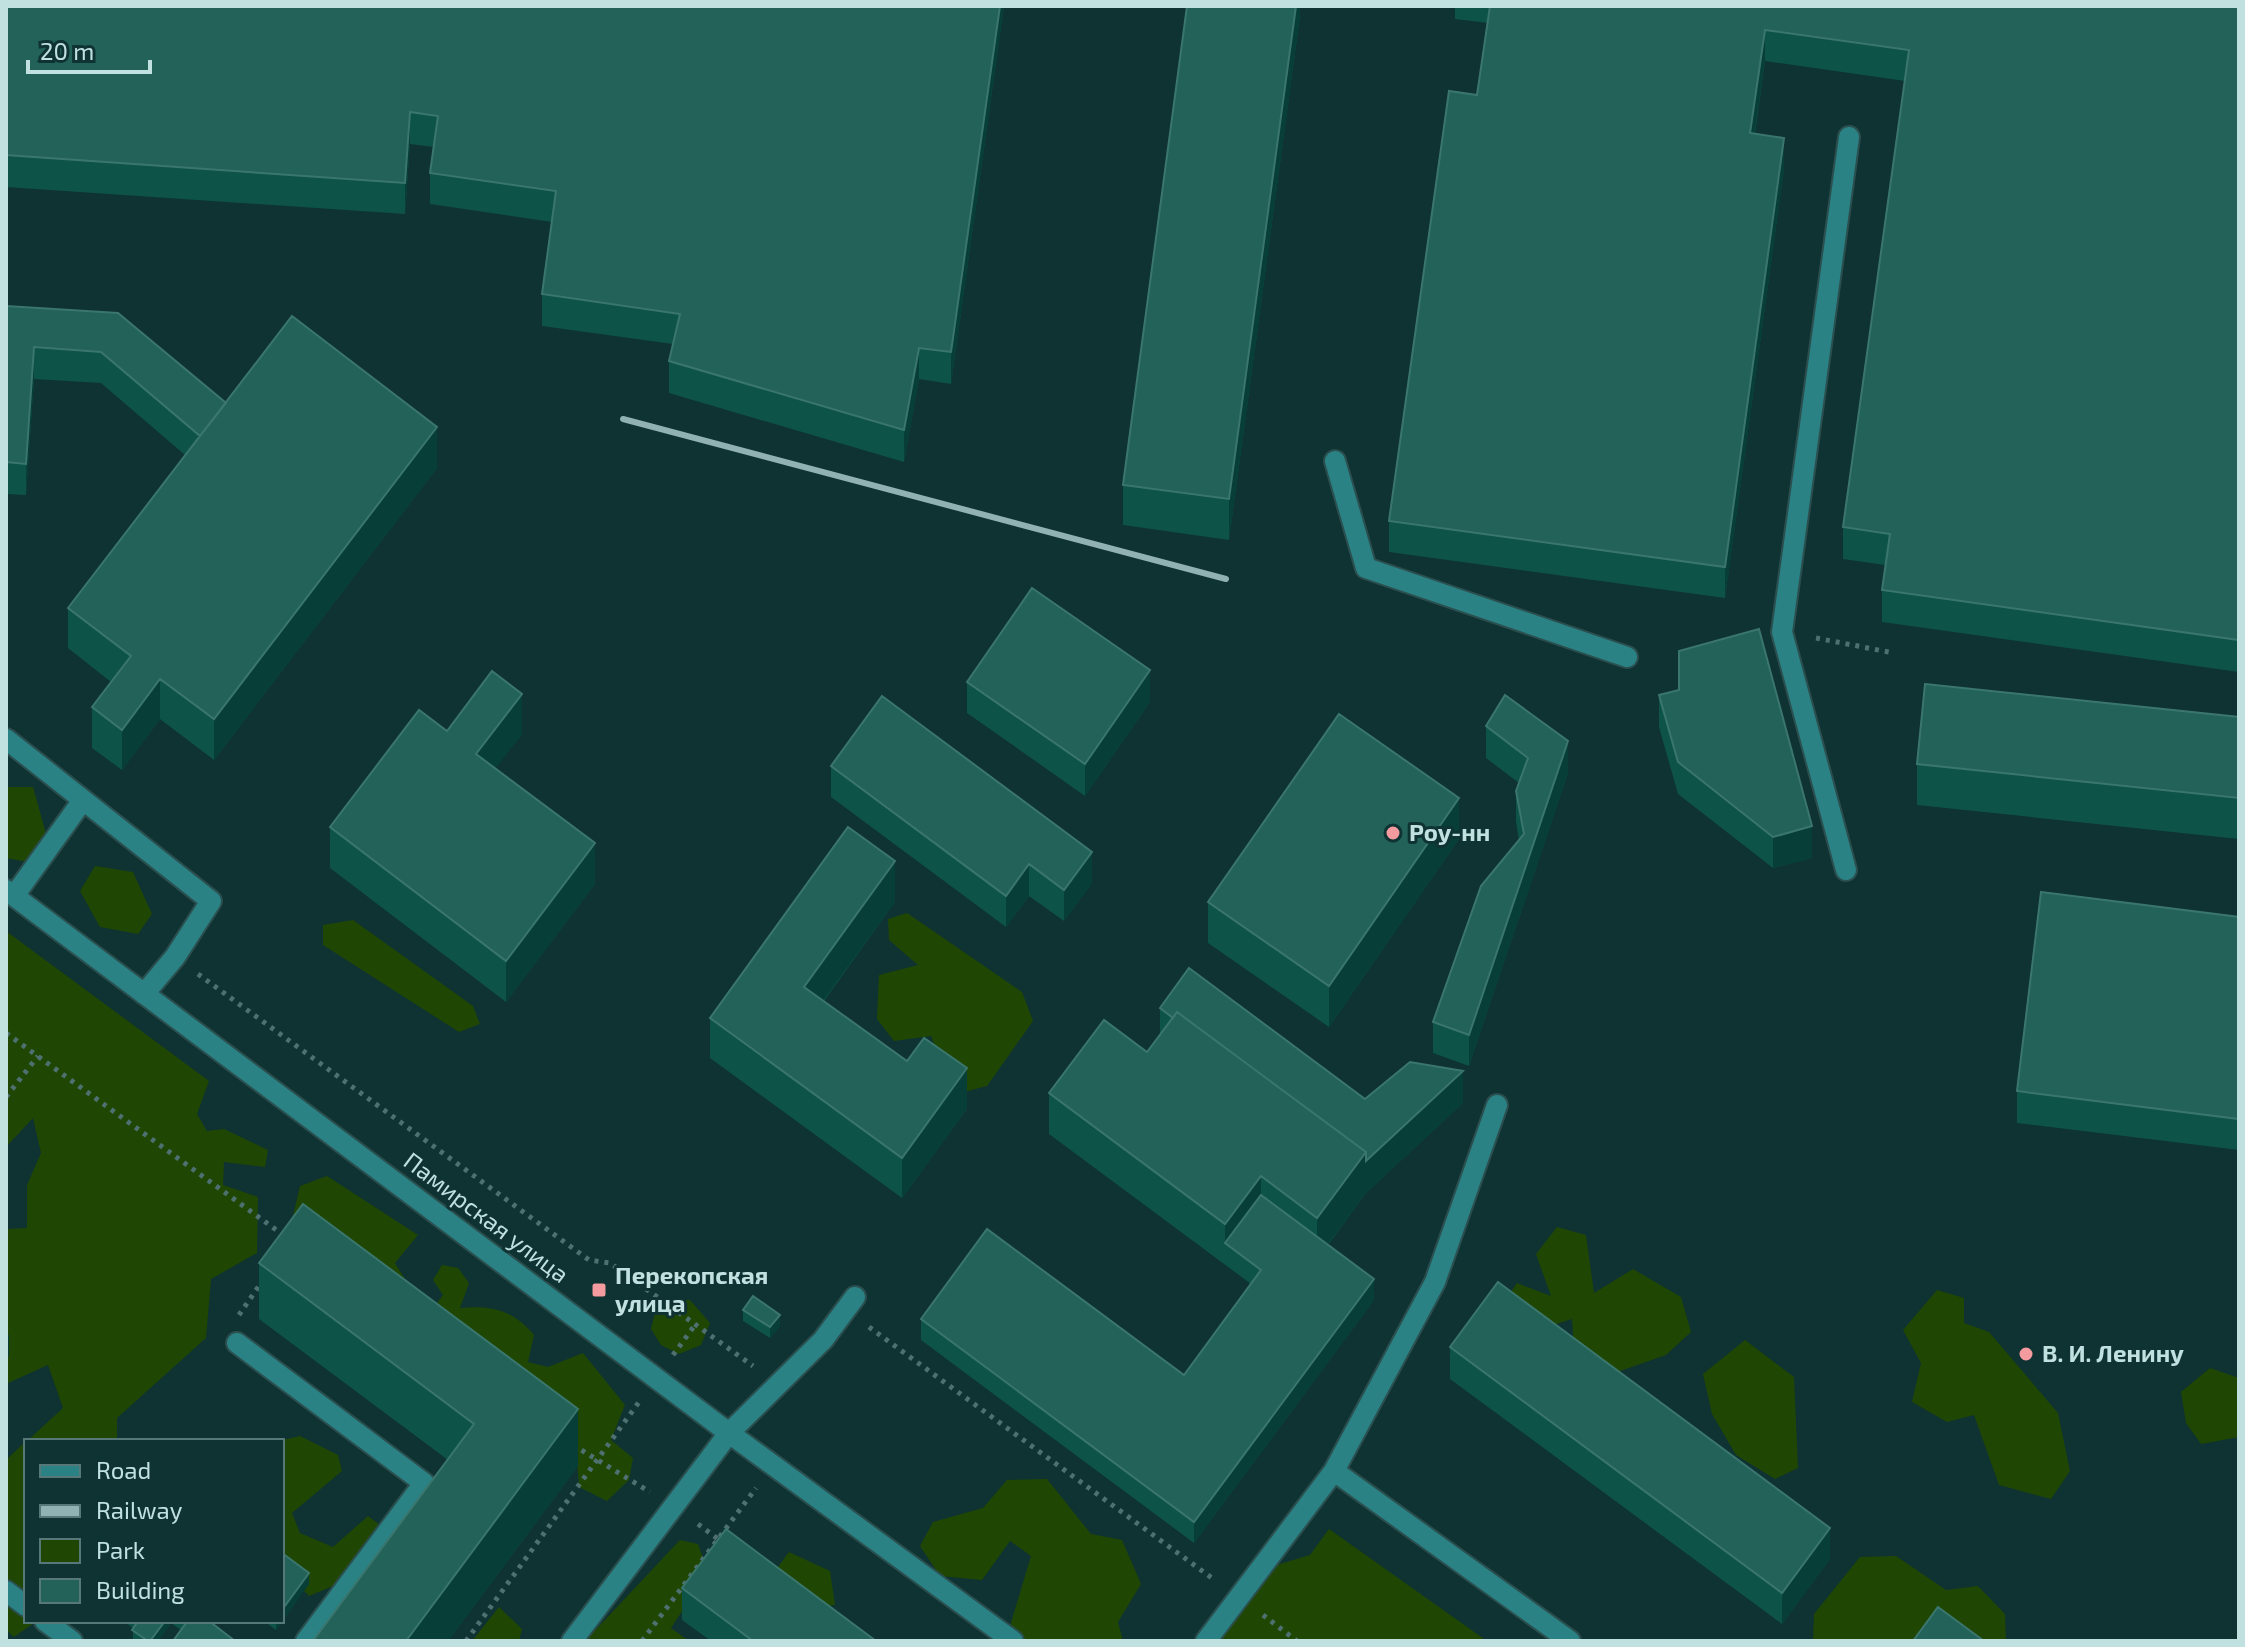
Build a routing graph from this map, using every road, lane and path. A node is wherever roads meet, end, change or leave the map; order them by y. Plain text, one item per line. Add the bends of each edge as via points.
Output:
1 (1849, 137) dead end
2 (1335, 461) dead end
3 (1782, 632) junction
4 (1894, 653) dead end
5 (1627, 657) dead end
6 (6, 739) edge
7 (83, 800) junction
8 (1846, 870) dead end
9 (10, 893) edge
10 (175, 957) junction
11 (144, 994) junction
12 (6, 1033) edge
13 (38, 1056) junction
14 (6, 1097) edge
15 (1497, 1105) dead end
16 (292, 1241) edge
17 (266, 1277) edge
18 (850, 1303) joint
19 (695, 1325) junction
20 (237, 1343) joint
21 (657, 1378) junction
22 (779, 1383) junction
23 (729, 1433) junction
24 (570, 1444) edge
25 (596, 1462) junction
26 (773, 1465) junction
27 (1334, 1471) junction
28 (672, 1504) junction
29 (718, 1539) junction
30 (730, 1548) edge
31 (6, 1591) edge
32 (1237, 1596) junction
33 (24, 1604) edge
34 (48, 1623) edge
35 (72, 1641) edge
36 (306, 1641) edge
37 (466, 1641) edge
38 (572, 1641) edge
39 (642, 1641) edge
40 (1013, 1641) edge
41 (1206, 1641) edge
42 (1297, 1641) edge
43 (1570, 1641) edge

1 - 3 street
2 - 5 street via 1366,568
3 - 4 path
3 - 8 street
6 - 7 street
7 - 9 street
7 - 10 street via 211,901
9 - 11 street, Памирская улица
10 - 11 street
10 - 19 path via 589,1260 610,1263
11 - 21 street, Памирская улица
12 - 13 path
13 - 14 path
13 - 16 path
15 - 27 street via 1435,1282
17 - 20 path via 240,1312
18 - 22 street via 823,1340
18 - 32 path
19 - 21 path
19 - 22 path
20 - 36 street via 424,1483
21 - 23 street, Памирская улица
21 - 25 path
22 - 23 street
23 - 26 street, Памирская улица
23 - 28 street
24 - 25 path
25 - 28 path
25 - 37 path
26 - 29 path
26 - 40 street, Памирская улица
27 - 32 street
27 - 43 street
28 - 29 path
28 - 38 street
29 - 30 path
29 - 39 path
31 - 33 street
32 - 41 street
32 - 42 path
34 - 35 street

